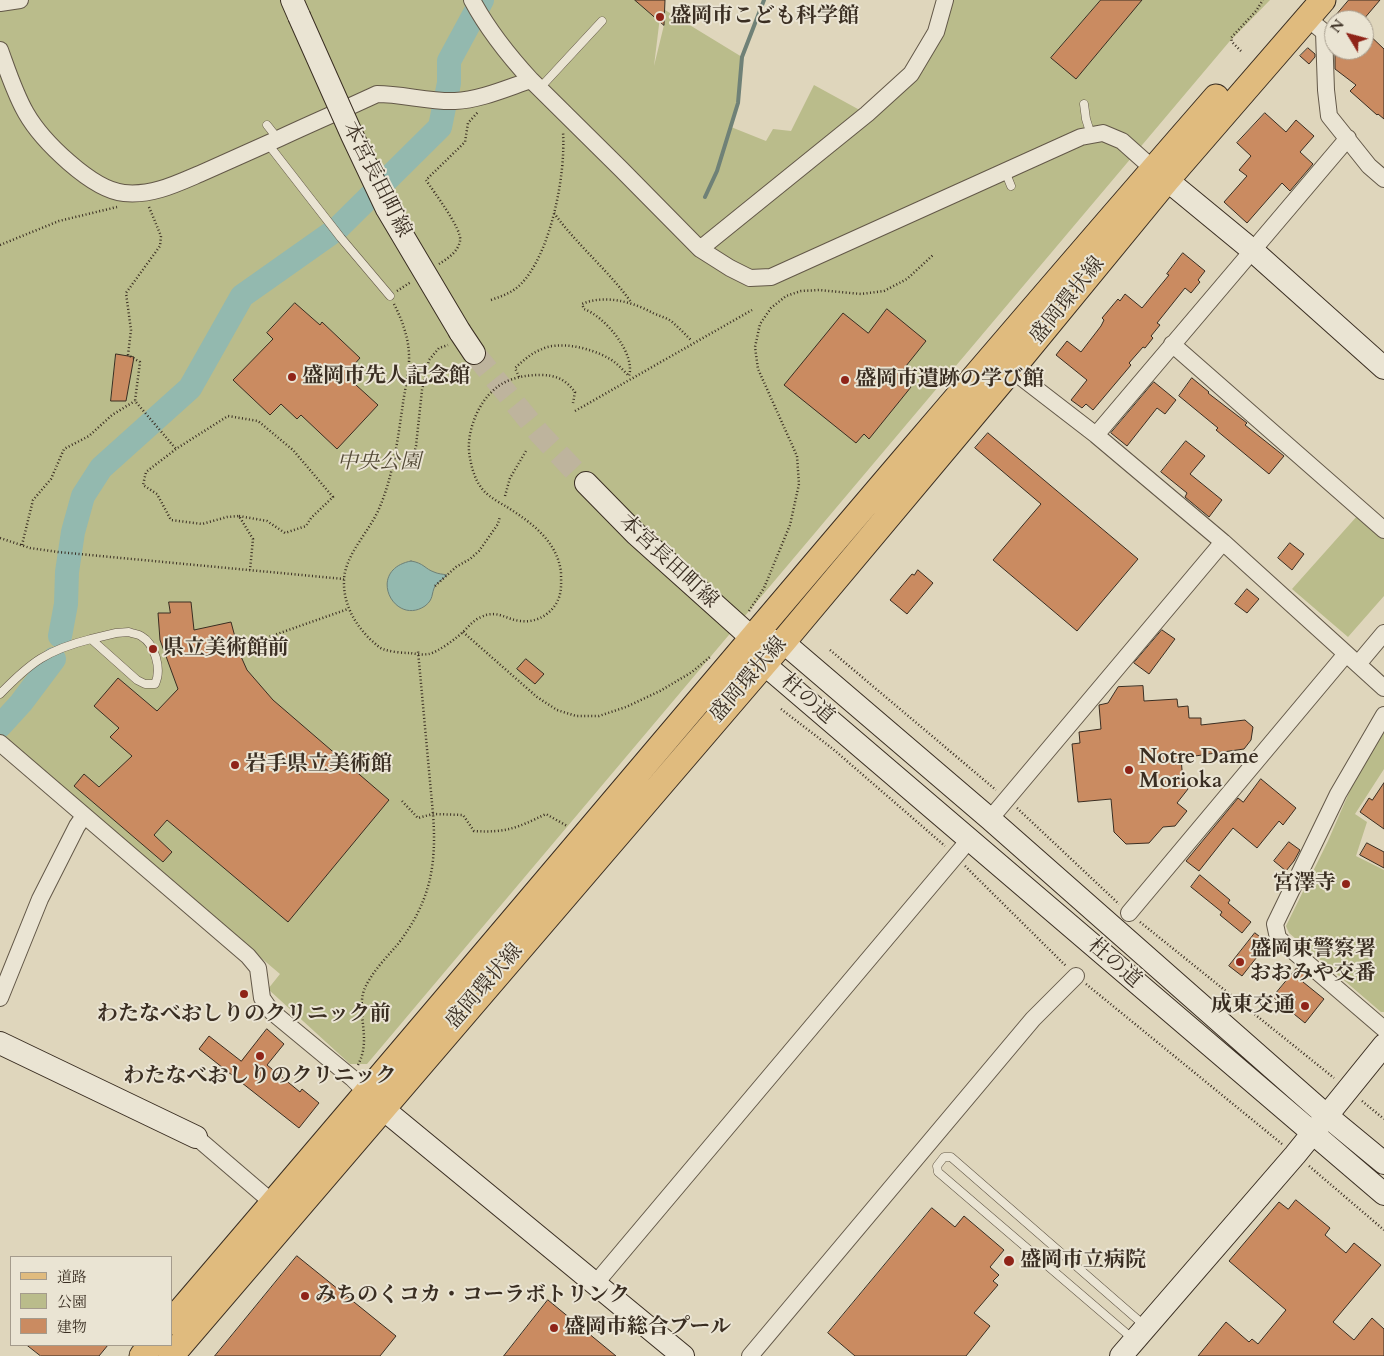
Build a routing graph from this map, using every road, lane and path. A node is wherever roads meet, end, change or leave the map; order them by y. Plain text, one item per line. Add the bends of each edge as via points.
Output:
1 (20, 0) edge
2 (472, 0) edge
3 (945, 0) edge
4 (1263, 0) edge
5 (0, 3) edge
6 (1310, 6) edge
7 (295, 8) edge
8 (602, 20) dead end
9 (0, 50) edge
10 (1242, 51) dead end
11 (535, 85) junction
12 (480, 96) junction
13 (1084, 104) dead end
14 (562, 111) junction
15 (267, 125) dead end
16 (1091, 135) junction
17 (1348, 138) junction
18 (273, 141) junction
19 (1160, 175) junction
20 (1384, 179) edge
21 (147, 204) dead end
22 (554, 213) junction
23 (700, 249) junction
24 (1252, 250) junction
25 (933, 255) dead end
26 (434, 267) dead end
27 (412, 282) dead end
28 (390, 296) junction
29 (491, 300) dead end
30 (632, 303) junction
31 (752, 310) dead end
32 (691, 340) dead end
33 (466, 341) joint
34 (1172, 344) junction
35 (1002, 362) junction
36 (1384, 368) edge
37 (519, 377) junction
38 (135, 401) junction
39 (573, 403) dead end
40 (575, 411) dead end
41 (1096, 435) junction
42 (176, 449) junction
43 (526, 451) dead end
44 (395, 458) junction
45 (586, 483) tunnel mouth
46 (505, 496) dead end
47 (239, 516) junction
48 (500, 516) dead end
49 (1384, 530) edge
50 (0, 538) edge
51 (1223, 542) junction
52 (22, 545) junction
53 (250, 570) junction
54 (344, 579) junction
55 (436, 586) dead end
56 (348, 609) junction
57 (463, 632) junction
58 (745, 632) junction
59 (1384, 633) edge
60 (91, 639) junction
61 (263, 639) dead end
62 (783, 642) junction
63 (830, 650) dead end
64 (418, 652) junction
65 (715, 652) dead end
66 (1352, 659) junction
67 (764, 664) junction
68 (1384, 688) edge
69 (0, 694) edge
70 (1384, 715) edge
71 (0, 743) edge
72 (1007, 799) junction
73 (402, 801) dead end
74 (433, 814) junction
75 (84, 816) junction
76 (990, 819) junction
77 (567, 826) dead end
78 (969, 840) junction
79 (1129, 913) junction
80 (1076, 976) dead end
81 (0, 998) edge
82 (1384, 1029) edge
83 (0, 1043) edge
84 (1384, 1045) edge
85 (1348, 1089) junction
86 (367, 1093) junction
87 (1327, 1116) junction
88 (1384, 1119) edge
89 (1312, 1134) junction
90 (196, 1138) joint
91 (1384, 1163) edge
92 (1384, 1194) edge
93 (273, 1203) junction
94 (595, 1284) junction
95 (172, 1321) edge
96 (1134, 1341) edge
97 (150, 1346) edge
98 (142, 1356) edge
99 (171, 1356) edge
100 (683, 1356) edge
101 (750, 1356) edge

1 - 5 street
2 - 11 street via 484,24
3 - 23 street via 936,32 911,74 867,114
4 - 10 path via 1231,38
6 - 17 street via 1324,32 1329,116
6 - 19 main road, 盛岡環状線
7 - 33 main road, 本宮長田町線, bridge via 387,209
8 - 11 lane
9 - 18 street via 27,115 65,158 105,188 142,194 162,190
11 - 12 street
11 - 14 street
12 - 18 street via 448,101 377,94
12 - 26 path via 478,112 468,123 465,142 426,180 459,230 461,241 454,252
13 - 16 lane
14 - 22 path via 562,168
14 - 23 street
15 - 18 lane
16 - 19 street via 1103,133 1122,141
16 - 23 street via 1081,136 1008,178 771,277 750,278
17 - 20 street
17 - 24 street
18 - 28 lane via 329,223
19 - 24 main road
19 - 35 main road, 盛岡環状線
21 - 38 path via 161,236 160,246 126,293 131,330 128,355 140,362
22 - 29 path via 536,264 511,292
22 - 30 path
24 - 34 street
24 - 36 main road
25 - 58 path via 907,279 884,292 861,294 820,290 786,296 771,308 760,324 755,347 758,369 797,456 799,484 790,525
27 - 28 path
28 - 44 path via 404,326 409,361
30 - 32 path via 671,322
30 - 37 path via 607,300 582,304 613,331 628,359 628,376 615,362 597,352 563,345 528,355 515,368
31 - 40 path
33 - 44 path via 439,348 430,360 422,390 413,457 405,462
34 - 41 street
34 - 49 street
35 - 41 street
35 - 58 main road, 盛岡環状線
35 - 62 main road, 盛岡環状線
37 - 39 path via 559,377 575,392
37 - 57 path via 496,387 484,403 470,435 470,460 474,476 485,492 532,524 550,542 560,568 561,591 556,604 538,619 521,621 499,614 484,615
38 - 42 path
38 - 52 path via 112,415 89,436 64,449 51,480 33,500
41 - 51 street
42 - 47 path via 146,472 143,485 157,494 171,520 202,524
42 - 47 path via 228,416 258,421 293,450 333,497 306,526 285,533 266,522
43 - 46 path via 510,478
44 - 54 path via 379,510 353,551
45 - 58 main road, 本宮長田町線 via 636,534
47 - 53 path via 253,538
48 - 55 path via 479,551
50 - 52 path
51 - 66 street
51 - 72 street
52 - 53 path via 58,552
53 - 54 path
54 - 56 path
56 - 61 path
56 - 64 path via 360,630 381,649
57 - 64 path via 429,654
57 - 65 path via 537,697 557,710 576,716 599,716 626,707 692,672
58 - 62 main road, 杜の道
58 - 67 main road, 杜の道
58 - 86 main road, 盛岡環状線
59 - 66 street
60 - 60 lane via 129,632 140,636 153,649 158,673 155,684 138,680
60 - 69 lane via 66,645 34,661
62 - 67 main road, 盛岡環状線
62 - 76 main road, 杜の道
63 - 72 path
64 - 74 path
66 - 68 street
66 - 79 street
67 - 78 main road, 杜の道
67 - 86 main road, 盛岡環状線
70 - 82 street via 1338,794 1275,924 1278,938
71 - 75 street
72 - 76 street
72 - 79 path
73 - 74 path via 418,818
74 - 77 path via 463,815 474,831 496,832 521,826 546,814
74 - 86 path via 434,861 425,897 403,937 367,983 362,1003 365,1046 362,1057
75 - 81 street via 40,899
75 - 86 street via 248,956 258,968 262,998 271,1011
76 - 87 main road, 杜の道
78 - 89 main road, 杜の道
78 - 94 street
79 - 85 path
80 - 101 street via 1034,1019
83 - 90 main road
84 - 85 main road
85 - 87 main road
85 - 88 path
86 - 93 main road, 盛岡環状線
86 - 94 main road
86 - 99 main road, 盛岡環状線
87 - 89 main road
87 - 91 main road, 杜の道
89 - 92 main road, 杜の道
89 - 96 main road
90 - 93 street
93 - 95 main road, 盛岡環状線
94 - 100 main road
96 - 96 lane via 938,1172 937,1166 944,1157 950,1157
97 - 98 main road

